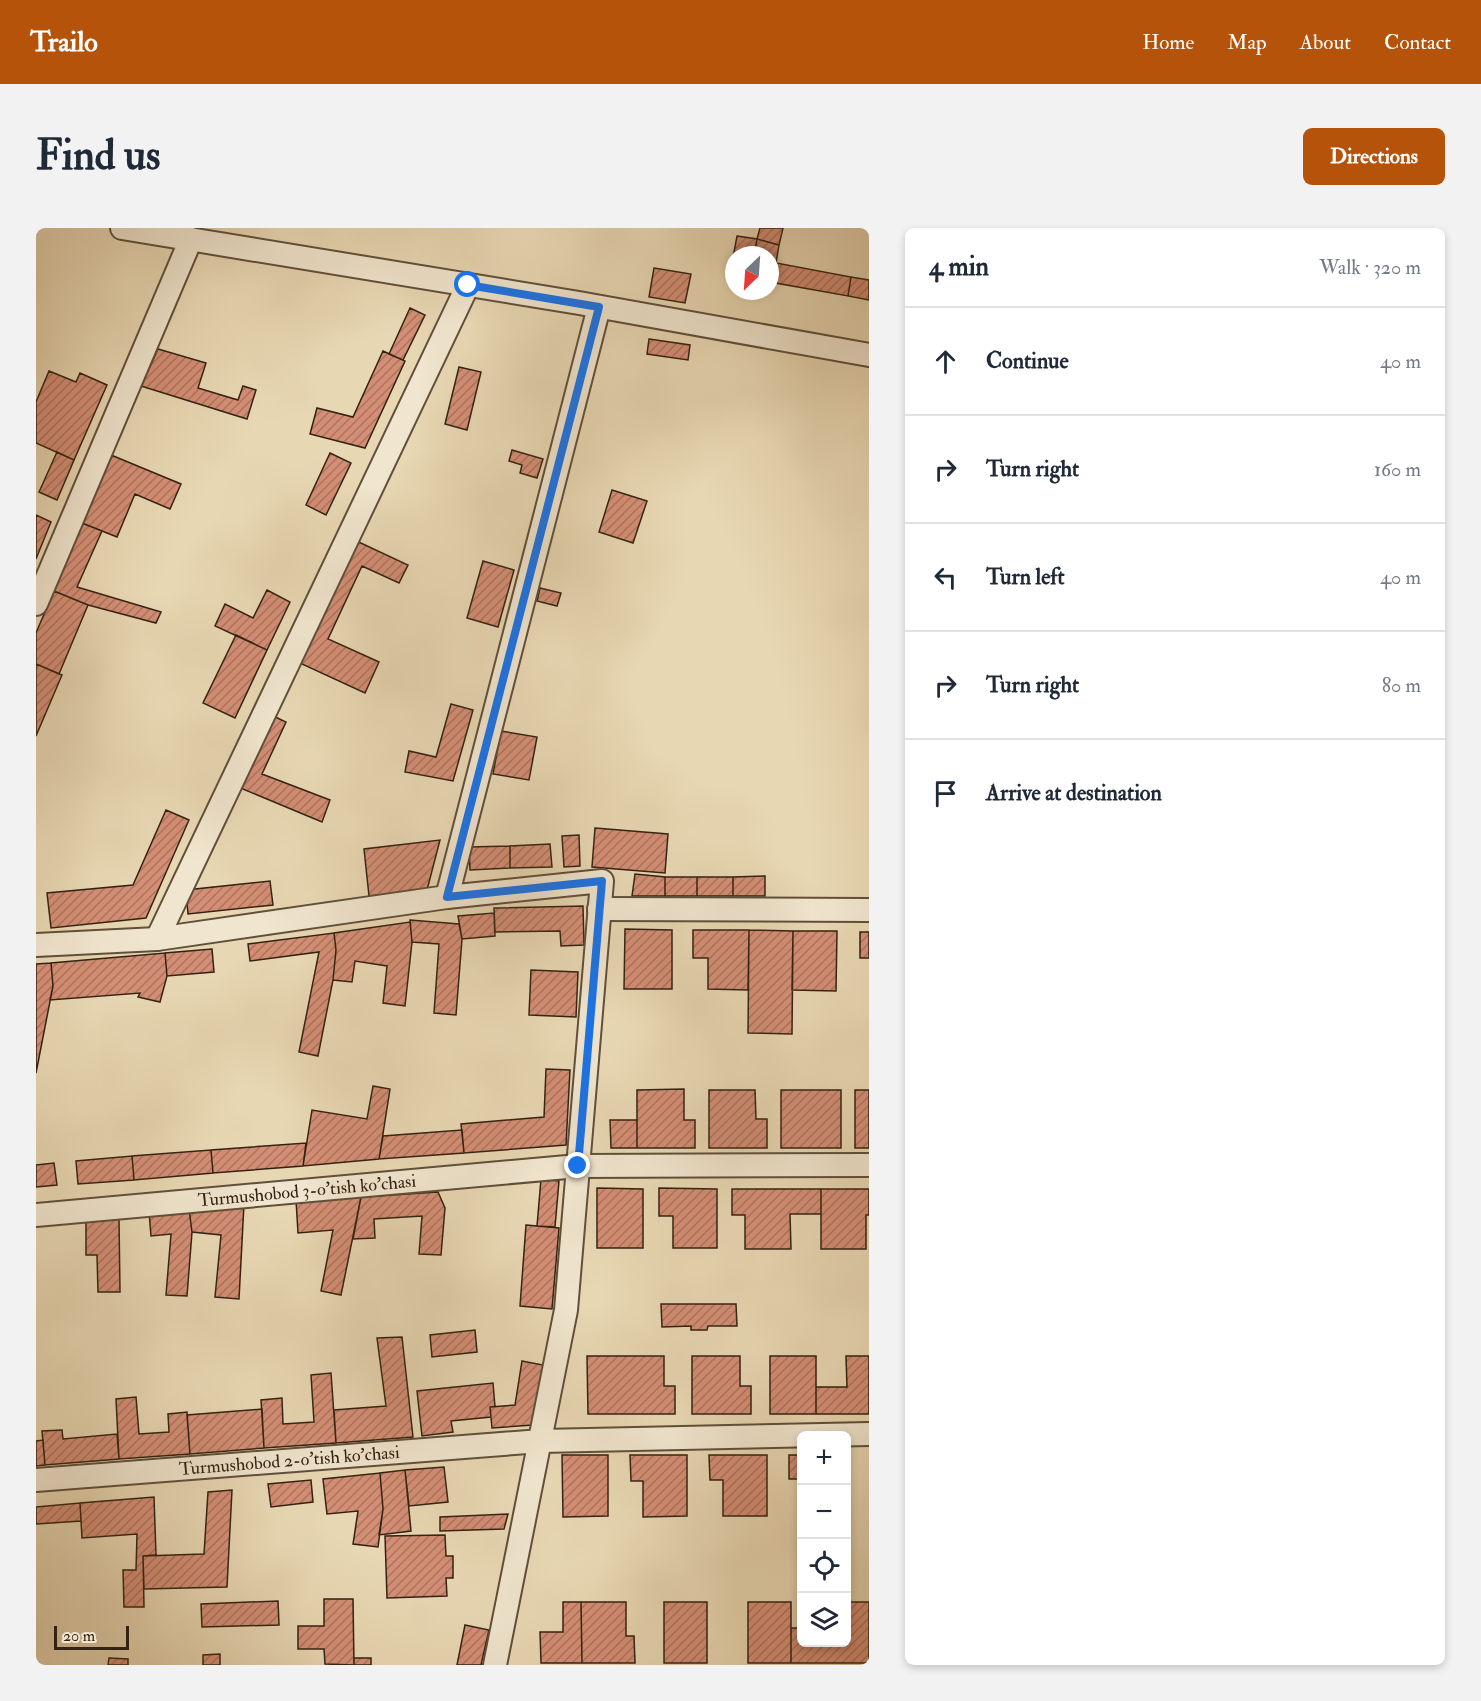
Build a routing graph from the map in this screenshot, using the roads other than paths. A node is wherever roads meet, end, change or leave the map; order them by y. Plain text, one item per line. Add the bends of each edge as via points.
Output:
1 (122, 228) edge
2 (191, 239) junction
3 (468, 285) junction
4 (599, 307) junction
5 (869, 355) edge
6 (36, 604) edge
7 (447, 897) junction
8 (599, 909) junction
9 (869, 910) edge
10 (157, 939) junction
11 (36, 945) edge
12 (869, 1165) edge
13 (578, 1166) junction
14 (36, 1215) edge
15 (869, 1434) edge
16 (542, 1441) junction
17 (36, 1480) edge
18 (495, 1665) edge

1 - 2 street
2 - 3 street
2 - 6 street
3 - 4 street
3 - 10 street
4 - 5 street
4 - 7 street
7 - 8 street via 602,881
7 - 10 street
8 - 9 street
8 - 13 street
10 - 11 street
12 - 13 street, Turmushobod 3-o'tish ko'chasi
13 - 14 street, Turmushobod 3-o'tish ko'chasi
13 - 16 street via 566,1310
15 - 16 street, Turmushobod 2-o'tish ko'chasi
16 - 17 street, Turmushobod 2-o'tish ko'chasi
16 - 18 street

